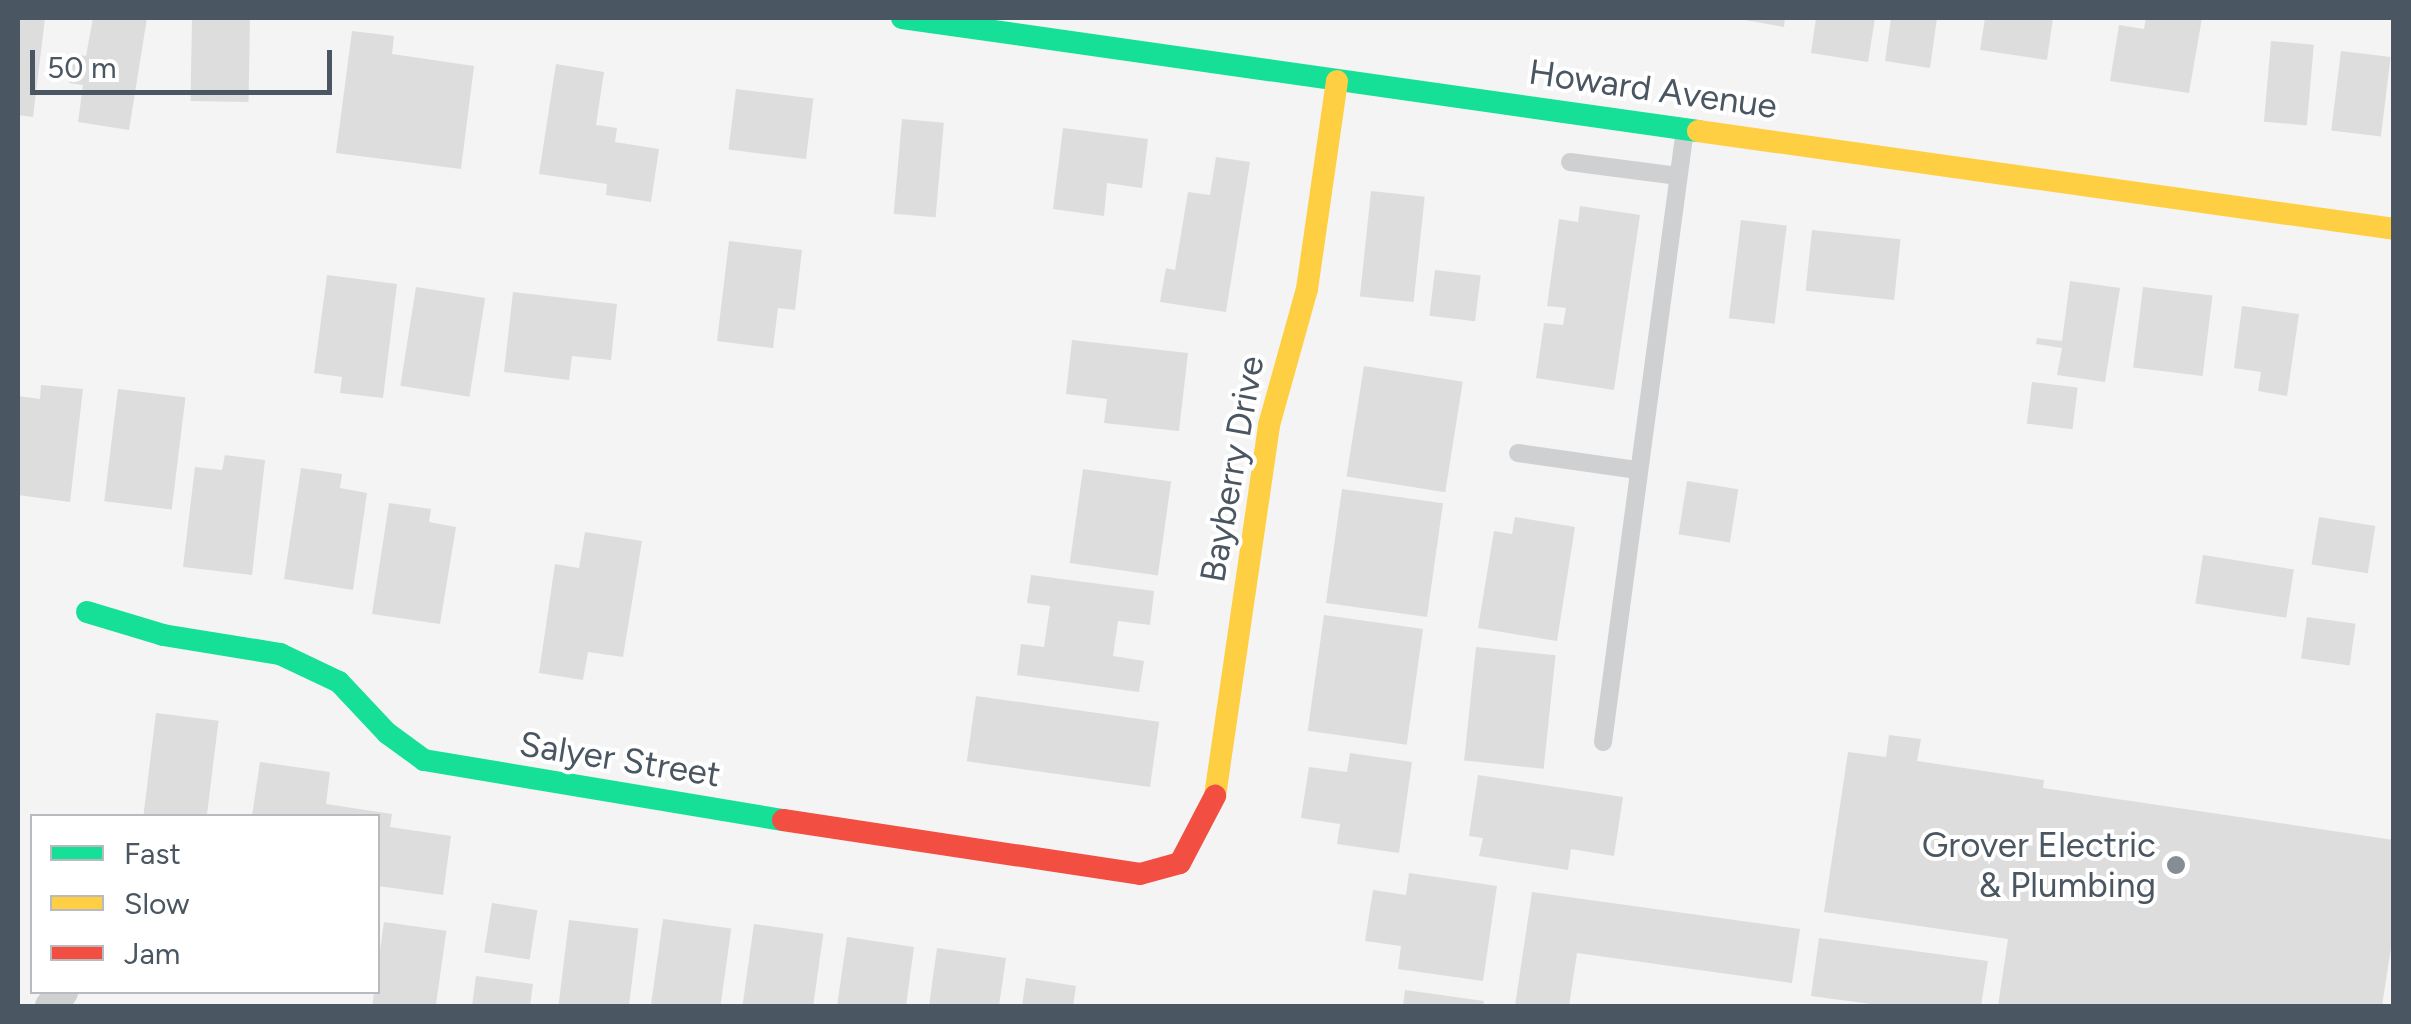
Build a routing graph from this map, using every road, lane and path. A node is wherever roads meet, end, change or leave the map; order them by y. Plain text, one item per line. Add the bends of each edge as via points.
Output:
1 (902, 18) edge
2 (1058, 28) edge
3 (1337, 81) junction
4 (1685, 129) junction
5 (1570, 162) dead end
6 (1678, 176) junction
7 (2394, 229) edge
8 (1518, 453) dead end
9 (1638, 470) junction
10 (87, 612) dead end
11 (1603, 742) dead end
12 (1180, 864) joint

1 - 2 street, Howard Avenue
2 - 3 street, Howard Avenue
3 - 4 street, Howard Avenue
3 - 12 street, Bayberry Drive via 1308,289 1269,425 1220,774 1212,810
4 - 6 lane
4 - 7 street, Howard Avenue
5 - 6 lane
6 - 9 lane
8 - 9 lane
9 - 11 lane
10 - 12 street, Salyer Street via 163,635 280,654 339,682 387,733 424,760 466,772 1140,874

